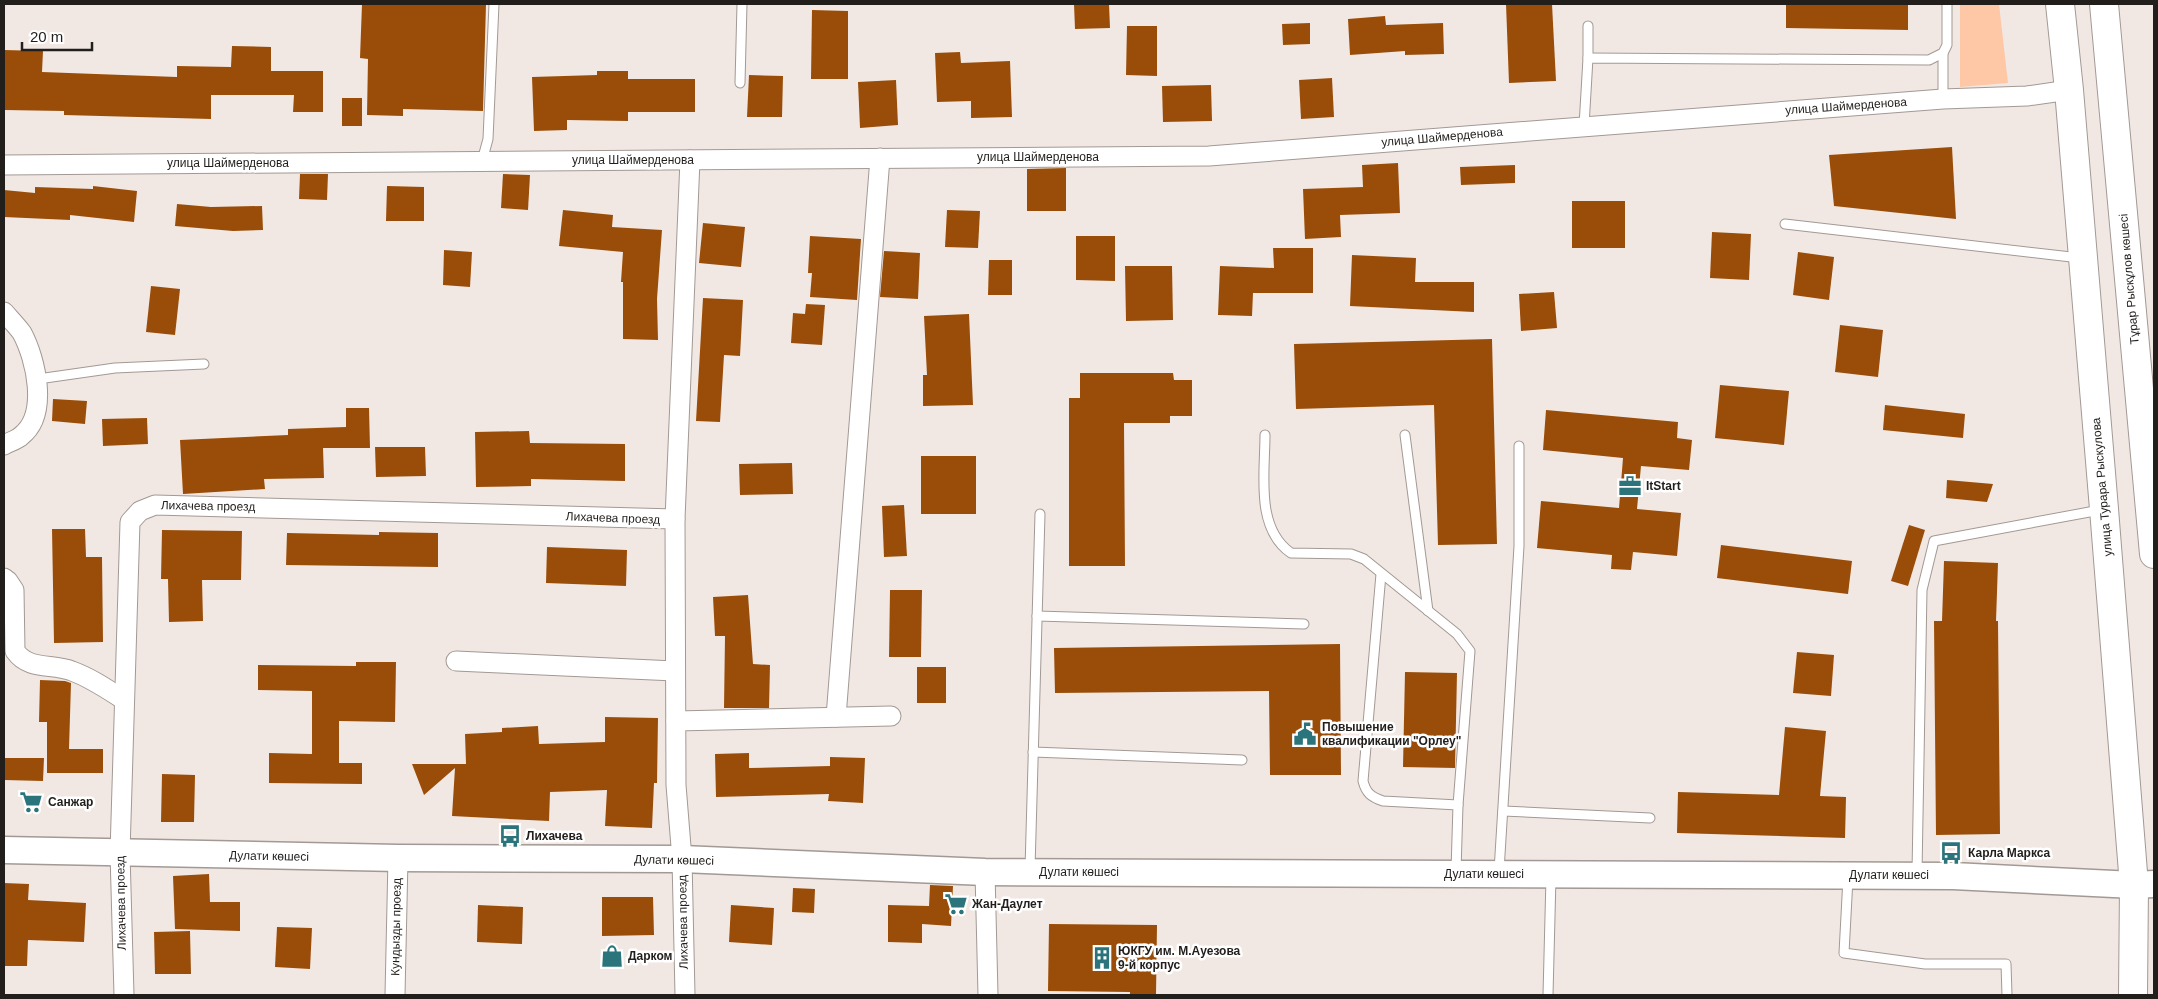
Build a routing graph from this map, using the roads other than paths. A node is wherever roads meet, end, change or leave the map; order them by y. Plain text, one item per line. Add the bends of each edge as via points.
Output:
1 (494, 4) edge
2 (742, 4) edge
3 (1947, 4) edge
4 (2060, 4) edge
5 (2104, 4) edge
6 (1588, 26) dead end
7 (1943, 53) junction
8 (1588, 58) junction
9 (740, 83) dead end
10 (2069, 90) junction
11 (1943, 99) junction
12 (1584, 126) junction
13 (880, 158) junction
14 (690, 160) junction
15 (482, 161) junction
16 (4, 165) edge
17 (1785, 224) dead end
18 (2083, 259) junction
19 (4, 312) edge
20 (204, 364) dead end
21 (38, 379) junction
22 (1405, 435) dead end
23 (1266, 436) dead end
24 (4, 445) edge
25 (1519, 446) dead end
26 (2104, 509) junction
27 (1040, 514) dead end
28 (675, 519) junction
29 (2154, 554) edge
30 (1381, 574) junction
31 (4, 578) edge
32 (1428, 611) junction
33 (1037, 616) junction
34 (1304, 624) dead end
35 (456, 661) dead end
36 (675, 671) junction
37 (124, 700) junction
38 (891, 716) dead end
39 (836, 717) junction
40 (676, 721) junction
41 (1033, 752) junction
42 (1242, 760) dead end
43 (1458, 805) junction
44 (1503, 811) junction
45 (1650, 818) dead end
46 (4, 850) edge
47 (120, 853) junction
48 (398, 858) junction
49 (682, 860) junction
50 (985, 872) junction
51 (1030, 872) junction
52 (1456, 874) junction
53 (1499, 874) junction
54 (1551, 874) junction
55 (1848, 875) junction
56 (1917, 876) junction
57 (2144, 884) edge
58 (124, 995) edge
59 (395, 995) edge
60 (685, 995) edge
61 (988, 995) edge
62 (1548, 995) edge
63 (2007, 995) edge
64 (2133, 995) edge

1 - 15 lane via 488,139
2 - 9 lane
3 - 7 lane via 1947,45
4 - 10 main road
5 - 29 main road, Тұрар Рыскұлов көшесі via 2142,376
6 - 8 lane
7 - 8 lane via 1916,61
7 - 11 lane
8 - 12 lane
10 - 11 street, улица Шаймерденова via 2027,96
10 - 18 main road, улица Турара Рыскулова
11 - 12 street, улица Шаймерденова
12 - 13 street, улица Шаймерденова via 1209,156
13 - 14 street, улица Шаймерденова
13 - 39 street
14 - 15 street, улица Шаймерденова
14 - 28 street, Лихачева проезд
15 - 16 street, улица Шаймерденова
17 - 18 lane
18 - 26 main road, улица Турара Рыскулова
19 - 21 street via 21,331
20 - 21 lane via 115,368
21 - 24 street via 32,422 22,436
22 - 32 lane
23 - 30 lane via 1264,502 1268,519 1283,547 1291,553 1351,554 1364,559
25 - 44 lane via 1519,546
26 - 56 lane via 1934,541 1922,590
26 - 57 main road, улица Турара Рыскулова
27 - 33 lane
28 - 36 street, Лихачева проезд
28 - 37 street, Лихачева проезд via 155,505 140,511 130,522
30 - 32 lane
30 - 43 lane via 1363,781 1365,791 1383,801
31 - 37 street via 14,590 15,650 20,658 29,663 70,670 95,681
32 - 43 lane via 1457,634 1470,651
33 - 34 lane
33 - 41 lane
35 - 36 street
36 - 40 street, Лихачева проезд
37 - 47 street, Лихачева проезд
38 - 39 street
39 - 40 street
40 - 49 street, Лихачева проезд via 676,785
41 - 42 lane
41 - 51 lane
43 - 52 lane
44 - 45 lane
44 - 53 lane
46 - 47 main road, Дулати көшесі
47 - 48 main road, Дулати көшесі
47 - 58 street, Лихачева проезд
48 - 49 main road, Дулати көшесі
48 - 59 street, Кундызды проезд
49 - 50 main road, Дулати көшесі
49 - 60 street, Лихачева проезд
50 - 51 main road, Дулати көшесі
50 - 61 street
51 - 52 main road, Дулати көшесі
52 - 53 main road, Дулати көшесі
53 - 54 main road, Дулати көшесі
54 - 55 main road, Дулати көшесі
54 - 62 lane
55 - 56 main road, Дулати көшесі
55 - 63 lane via 1844,953 1925,964 2006,964
56 - 57 main road, Дулати көшесі
57 - 64 main road

